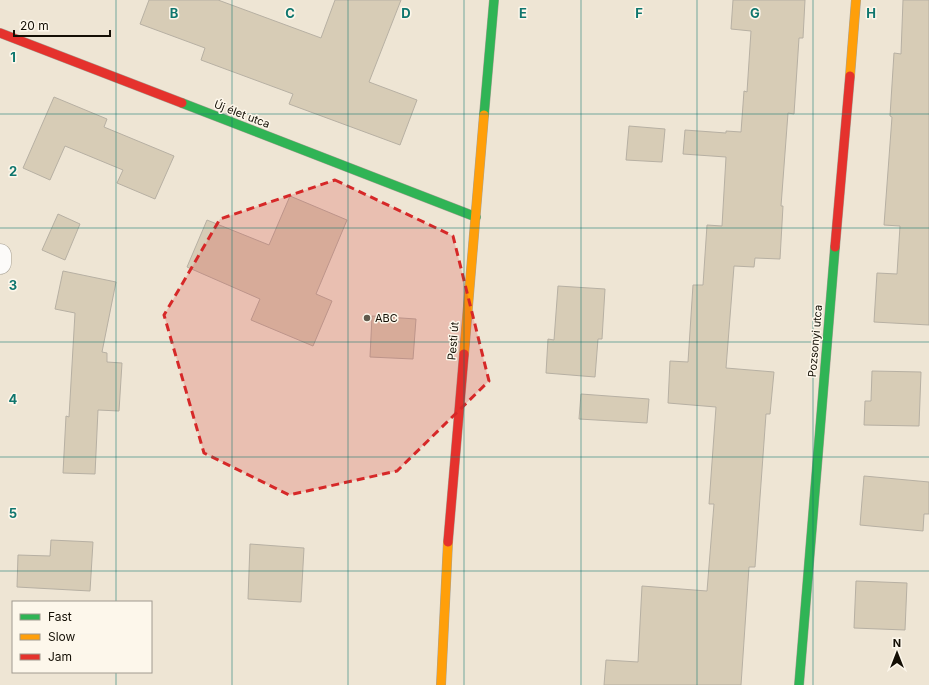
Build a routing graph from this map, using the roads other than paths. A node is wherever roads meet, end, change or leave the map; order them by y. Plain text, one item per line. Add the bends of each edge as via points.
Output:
1 (494, 0) edge
2 (856, 0) edge
3 (0, 33) edge
4 (476, 217) junction
5 (441, 685) edge
6 (799, 685) edge

1 - 4 street, Pesti út
2 - 6 street, Pozsonyi utca
3 - 4 street, Új élet utca
4 - 5 street, Pesti út via 448,539

